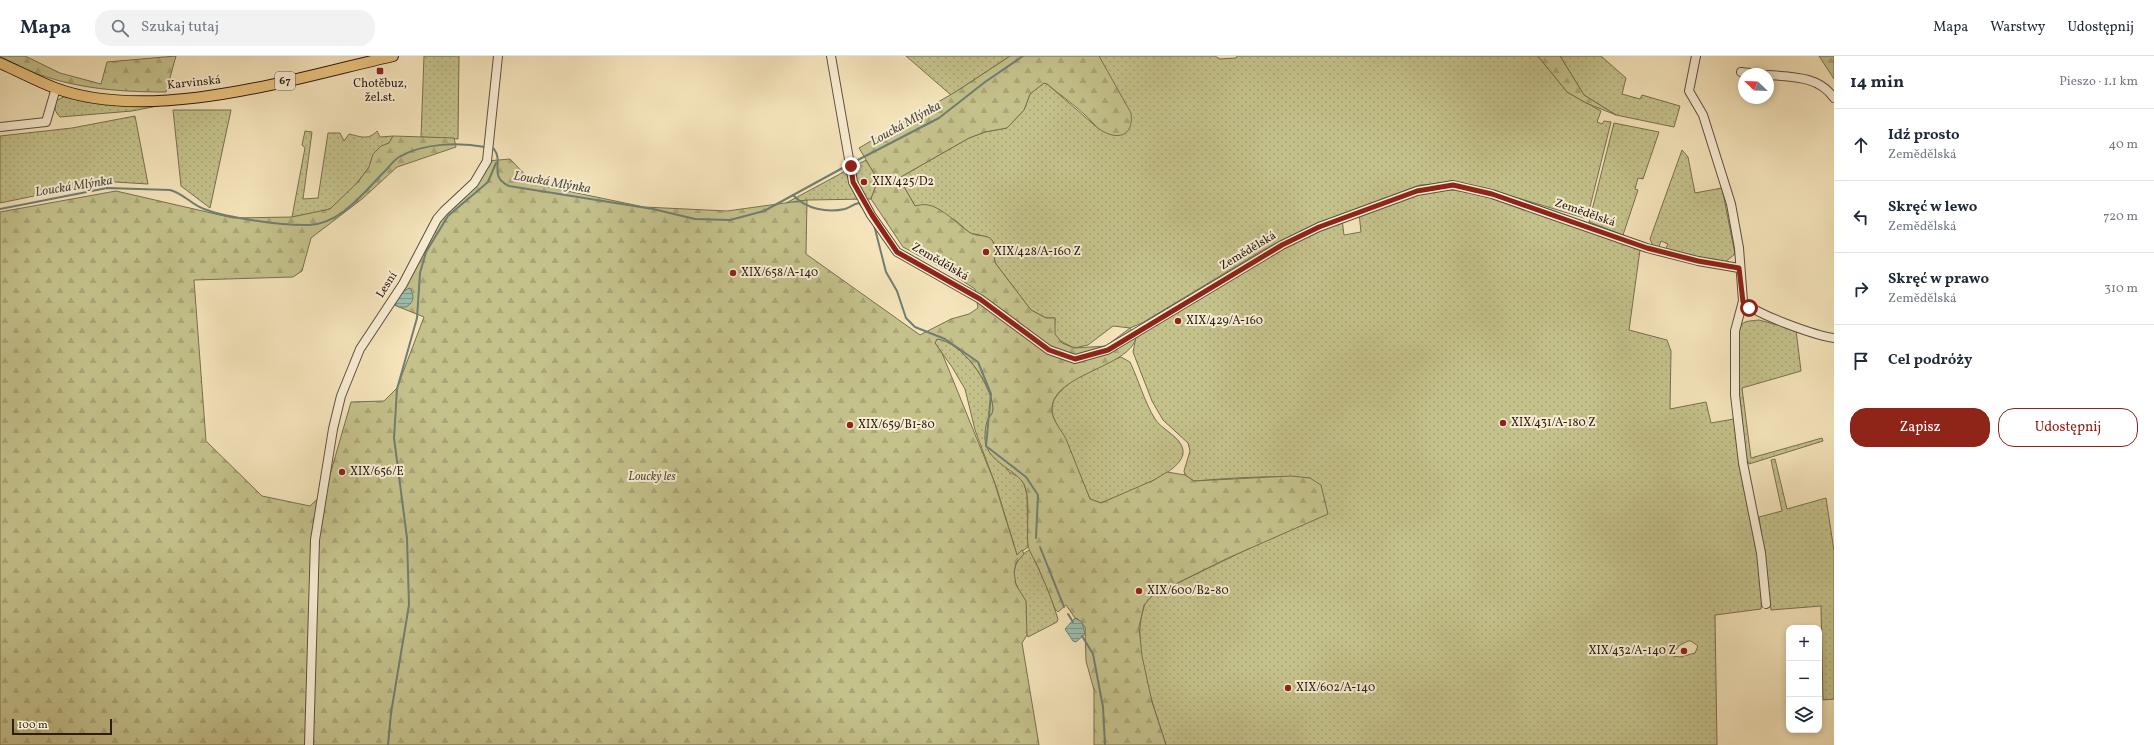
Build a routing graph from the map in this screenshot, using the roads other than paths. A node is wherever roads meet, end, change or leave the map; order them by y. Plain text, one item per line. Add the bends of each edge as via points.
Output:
1 (393, 56) edge
2 (498, 56) edge
3 (831, 56) edge
4 (1696, 56) edge
5 (0, 63) edge
6 (1774, 76) edge
7 (56, 88) junction
8 (1834, 98) edge
9 (0, 127) edge
10 (1739, 268) junction
11 (1743, 302) junction
12 (1834, 338) edge
13 (1766, 604) dead end
14 (309, 745) edge

1 - 7 main road, Karvinská / 67 via 230,93 187,98 119,100
2 - 14 street, Lesní via 487,161 474,183 437,219 403,284 360,349 341,396 314,540
3 - 10 street, Zemědělská via 853,182 897,252 980,299 1049,350 1075,359 1108,350 1282,245 1319,227 1417,191 1453,185 1492,194 1647,248
4 - 10 street via 1689,91 1703,115 1730,204 1739,248
5 - 7 main road, Karvinská / 67
6 - 8 street via 1820,83
7 - 9 street via 46,122
10 - 11 street
11 - 12 street via 1749,308 1768,316
11 - 13 street via 1735,331 1735,395 1743,463 1761,554

